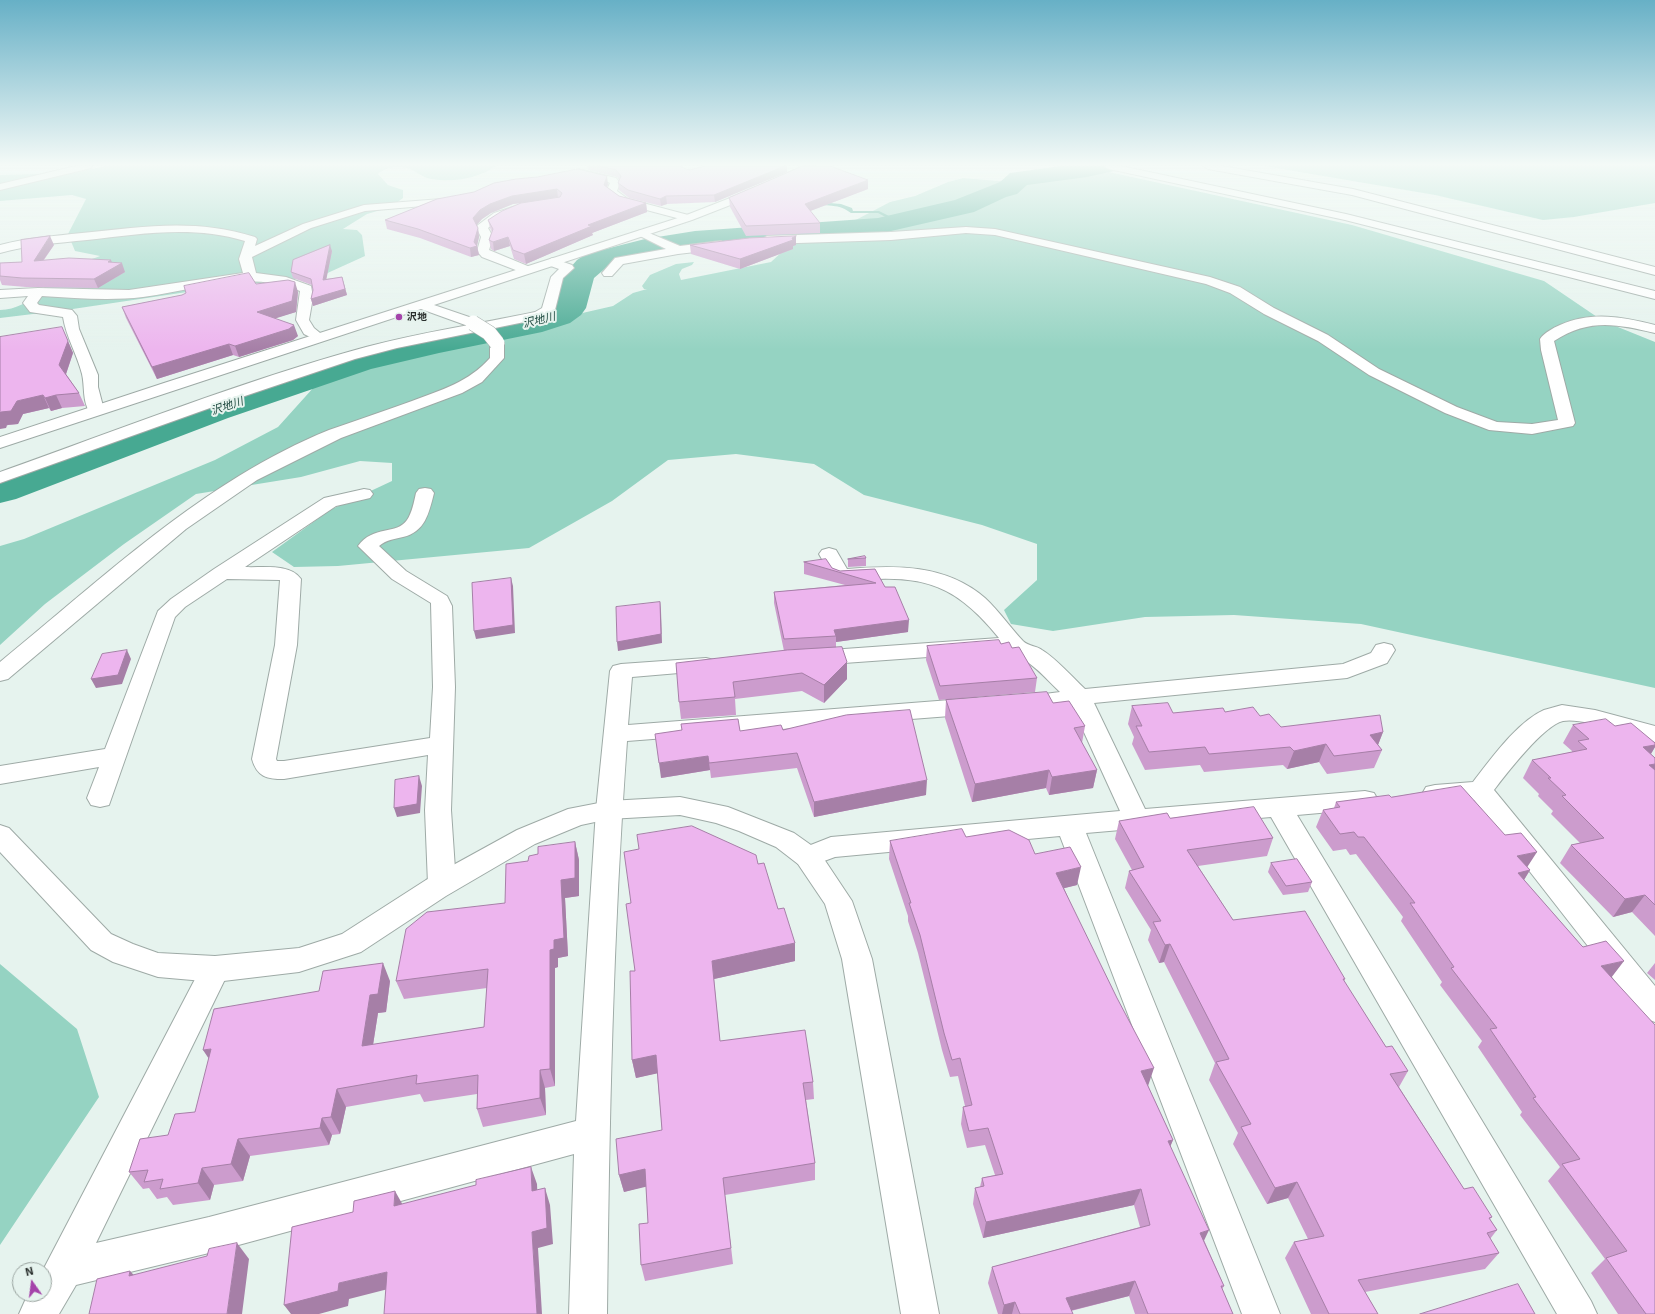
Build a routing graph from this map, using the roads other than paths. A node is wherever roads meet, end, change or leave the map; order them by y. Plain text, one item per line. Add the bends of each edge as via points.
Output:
1 (180, 227) edge
2 (191, 227) edge
3 (304, 227) edge
4 (484, 227) edge
5 (659, 227) edge
6 (1400, 227) edge
7 (1406, 227) edge
8 (1488, 227) edge
9 (642, 233) junction
10 (756, 241) edge
11 (734, 243) edge
12 (670, 246) junction
13 (0, 249) edge
14 (247, 255) junction
15 (552, 262) junction
16 (526, 270) junction
17 (1655, 271) edge
18 (608, 273) dead end
19 (250, 276) junction
20 (1655, 286) edge
21 (38, 292) junction
22 (0, 294) edge
23 (1655, 296) edge
24 (420, 304) junction
25 (1655, 329) edge
26 (318, 337) junction
27 (96, 410) junction
28 (0, 443) edge
29 (0, 478) edge
30 (425, 493) dead end
31 (364, 494) dead end
32 (829, 554) dead end
33 (221, 573) junction
34 (1017, 647) junction
35 (1384, 650) dead end
36 (794, 659) edge
37 (723, 664) edge
38 (0, 674) edge
39 (1080, 698) junction
40 (616, 734) junction
41 (1652, 736) edge
42 (440, 745) junction
43 (114, 756) junction
44 (0, 775) edge
45 (1480, 790) junction
46 (100, 798) dead end
47 (1279, 808) junction
48 (609, 810) junction
49 (1136, 818) junction
50 (1069, 824) junction
51 (0, 835) edge
52 (808, 857) junction
53 (442, 884) junction
54 (215, 969) junction
55 (1655, 1009) edge
56 (592, 1133) junction
57 (64, 1270) junction
58 (38, 1314) edge
59 (588, 1314) edge
60 (920, 1314) edge
61 (1261, 1314) edge
62 (1578, 1314) edge

1 - 13 main road via 30,243
2 - 14 main road via 236,233 251,239
3 - 14 main road
4 - 16 main road via 482,229 487,234 487,240 483,251
5 - 9 main road
6 - 23 main road
7 - 20 main road
8 - 17 main road
9 - 12 main road
9 - 15 main road
10 - 25 main road via 897,236 966,230 995,232 1210,281 1235,290 1269,311 1323,338 1374,372 1451,410 1495,426 1532,429 1567,423 1548,350 1548,340 1557,332 1575,323 1590,320 1625,322
11 - 12 main road
12 - 18 main road via 619,261
14 - 19 main road via 245,259
15 - 16 main road
15 - 29 main road via 568,268 557,278 548,310 539,315 408,341 344,358
16 - 24 main road
19 - 21 main road via 135,293
19 - 26 main road via 297,284 306,289 303,325 306,330
21 - 22 main road
21 - 27 main road via 30,303 34,309 67,313 70,316 72,329 90,375 90,387
24 - 26 main road
24 - 38 main road, bridge via 473,323 489,333 497,342 497,358 489,368 477,379 457,390 335,434 251,476 179,525
26 - 27 main road
27 - 28 main road
30 - 42 main road via 419,514 408,530 379,537 368,546 399,575 440,600 444,688
31 - 33 main road via 330,502
32 - 34 main road via 840,575 908,572 962,590
33 - 42 main road via 279,574 291,579 286,645 264,759 266,766 271,770
33 - 43 main road via 165,615
34 - 36 main road via 998,645
34 - 39 main road via 1035,655
35 - 39 main road via 1379,658 1347,671
37 - 40 main road via 621,671
39 - 40 main road
39 - 49 main road
40 - 48 main road
41 - 45 main road via 1582,716 1562,713 1546,718 1515,748
42 - 53 main road via 438,810
43 - 44 main road
43 - 46 main road
45 - 47 main road
45 - 55 main road
47 - 49 main road
47 - 62 main road
48 - 52 main road via 680,806 718,814 785,840
48 - 53 main road via 577,816 526,837
48 - 56 main road
49 - 50 main road
50 - 52 main road via 831,847
50 - 61 main road
51 - 54 main road via 101,942 158,965
52 - 60 main road via 838,901 857,959
53 - 54 main road via 351,943 299,960
54 - 57 main road
56 - 57 main road via 209,1235
56 - 59 main road
57 - 58 main road

